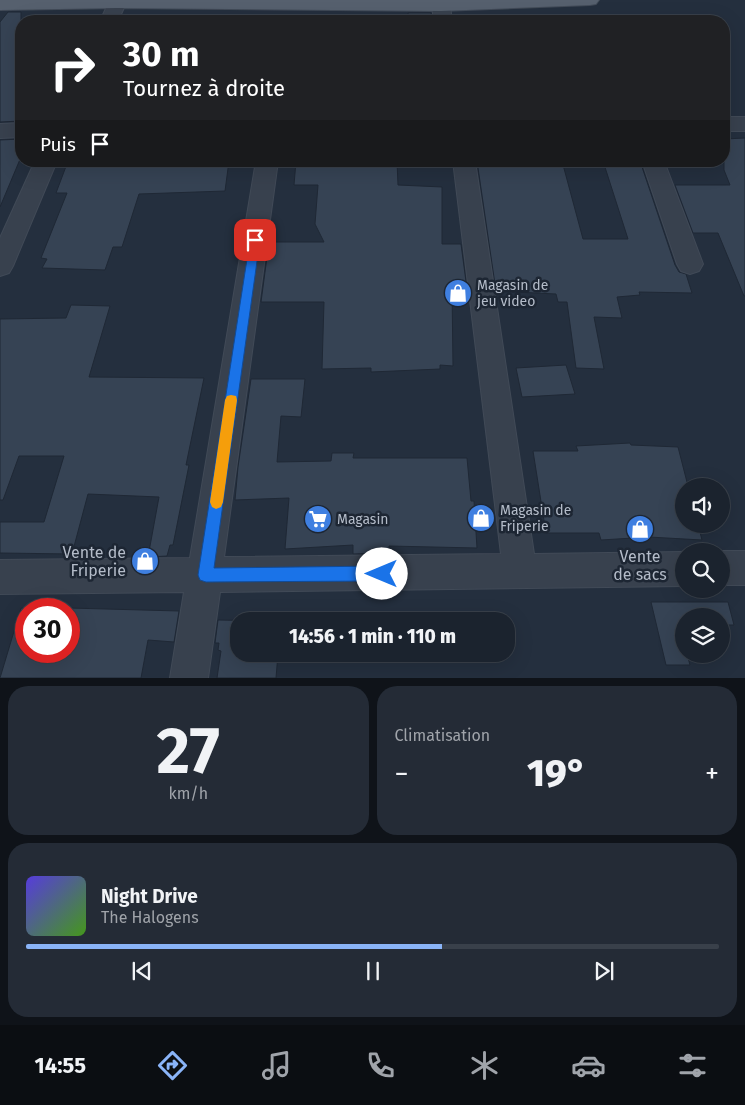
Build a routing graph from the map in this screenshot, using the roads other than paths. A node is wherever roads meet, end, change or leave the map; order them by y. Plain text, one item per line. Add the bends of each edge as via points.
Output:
1 (590, 0) edge
2 (487, 2) edge
3 (117, 3) junction
4 (0, 5) edge
5 (442, 14) edge
6 (112, 15) edge
7 (730, 124) edge
8 (745, 124) edge
9 (15, 130) edge
10 (0, 131) edge
11 (43, 167) edge
12 (266, 167) edge
13 (465, 167) edge
14 (655, 167) edge
15 (690, 264) dead end
16 (0, 266) edge
17 (730, 568) edge
18 (745, 568) edge
19 (675, 569) edge
20 (520, 572) junction
21 (206, 575) junction
22 (0, 577) edge
23 (189, 678) edge

1 - 2 main road
2 - 5 main road
3 - 4 main road
3 - 5 main road
3 - 6 street
7 - 8 street
9 - 10 street
11 - 16 street
12 - 21 street
13 - 20 street
14 - 15 street
17 - 18 street
19 - 20 street
20 - 21 street
21 - 22 street
21 - 23 street

